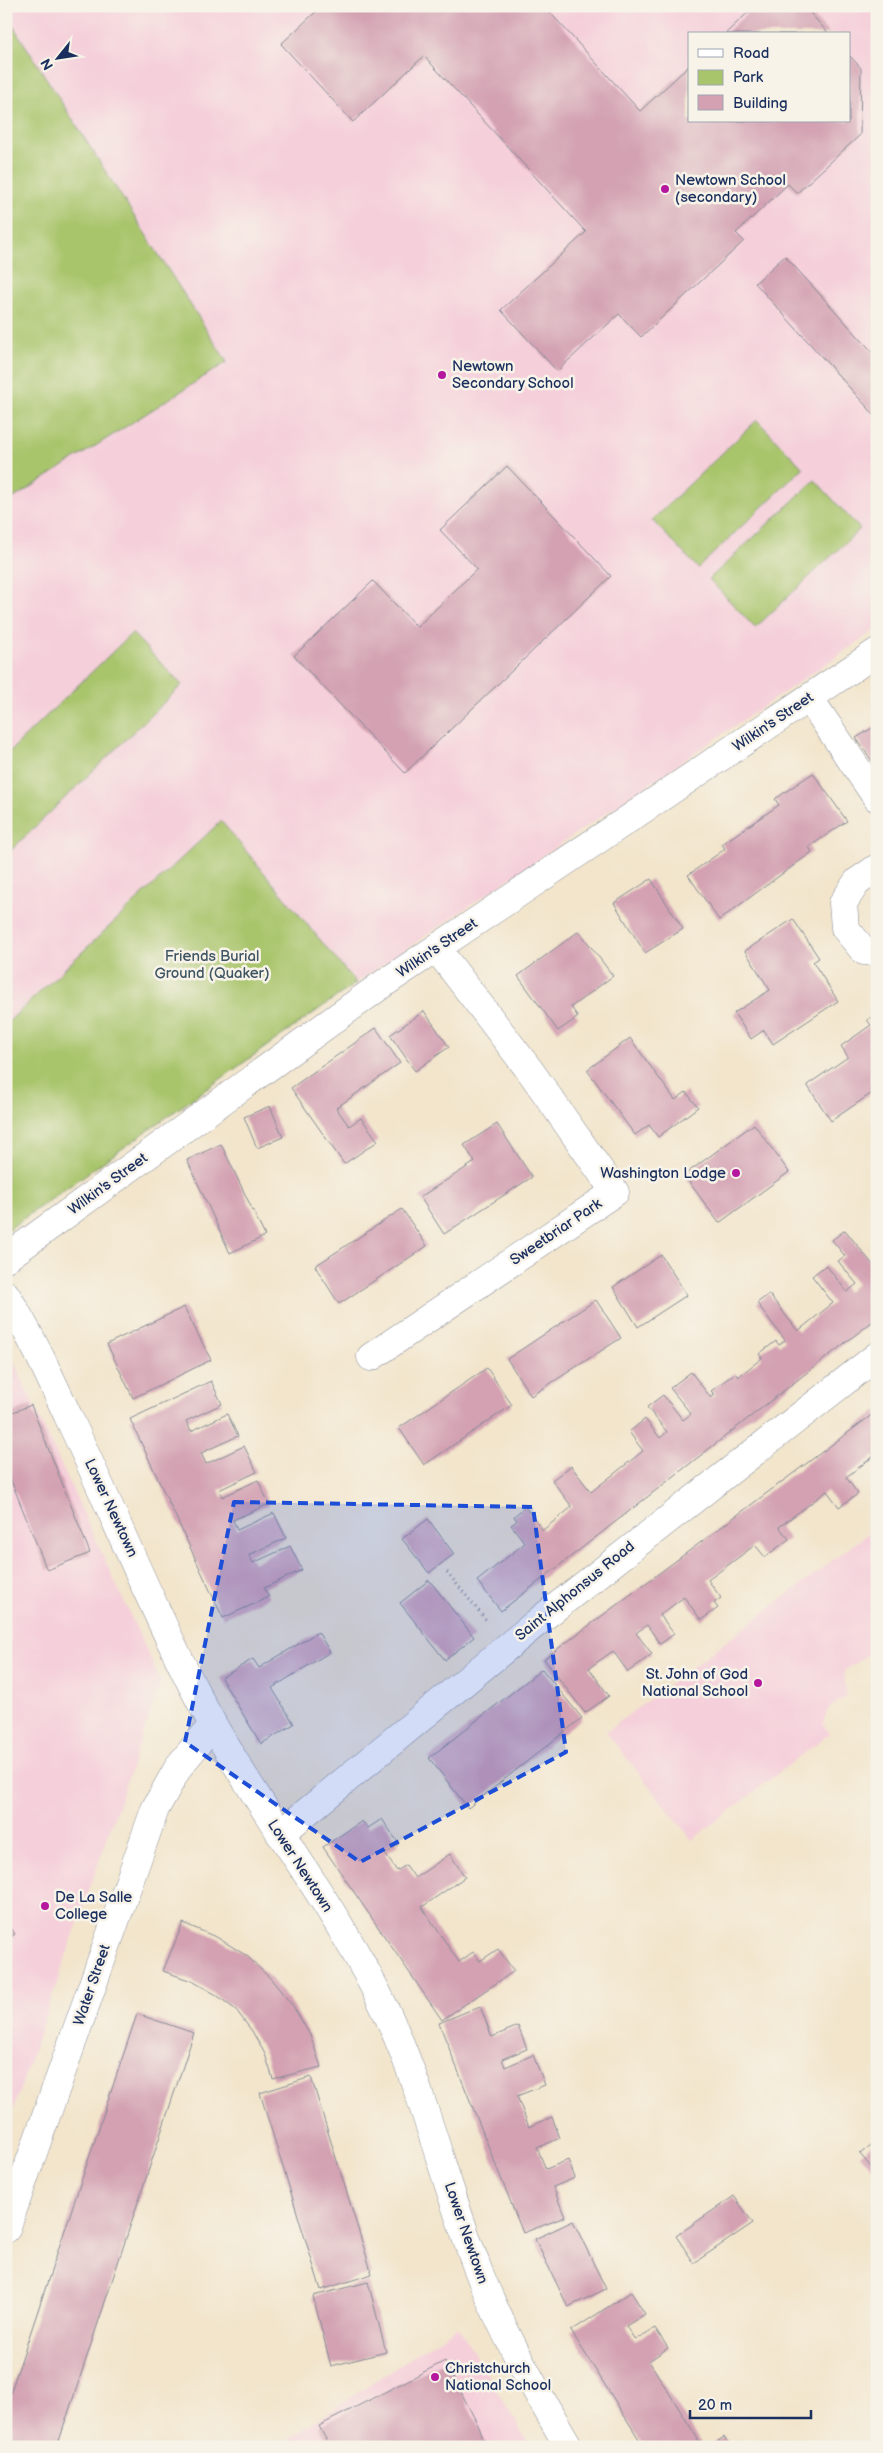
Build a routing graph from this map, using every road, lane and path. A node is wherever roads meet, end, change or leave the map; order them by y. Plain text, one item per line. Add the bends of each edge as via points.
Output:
1 (877, 652) edge
2 (809, 698) junction
3 (877, 798) edge
4 (877, 868) edge
5 (437, 948) junction
6 (877, 952) edge
7 (6, 1258) edge
8 (6, 1295) edge
9 (877, 1356) edge
10 (371, 1357) dead end
11 (448, 1572) dead end
12 (506, 1646) junction
13 (214, 1726) junction
14 (280, 1834) junction
15 (6, 2229) edge
16 (569, 2447) edge

1 - 2 street, Wilkin's Street
2 - 3 street
2 - 5 street, Wilkin's Street
4 - 6 street via 857,882 843,903 845,928 864,951
5 - 7 street, Wilkin's Street
5 - 10 street, Sweetbriar Park via 531,1072 615,1192
8 - 13 street, Lower Newtown via 43,1363
9 - 12 street, Saint Alphonsus Road
11 - 12 path
12 - 14 street, Saint Alphonsus Road
13 - 14 street, Lower Newtown
13 - 15 street, Water Street via 179,1766 148,1825
14 - 16 street, Lower Newtown via 345,1935 386,2013 419,2094 490,2300

